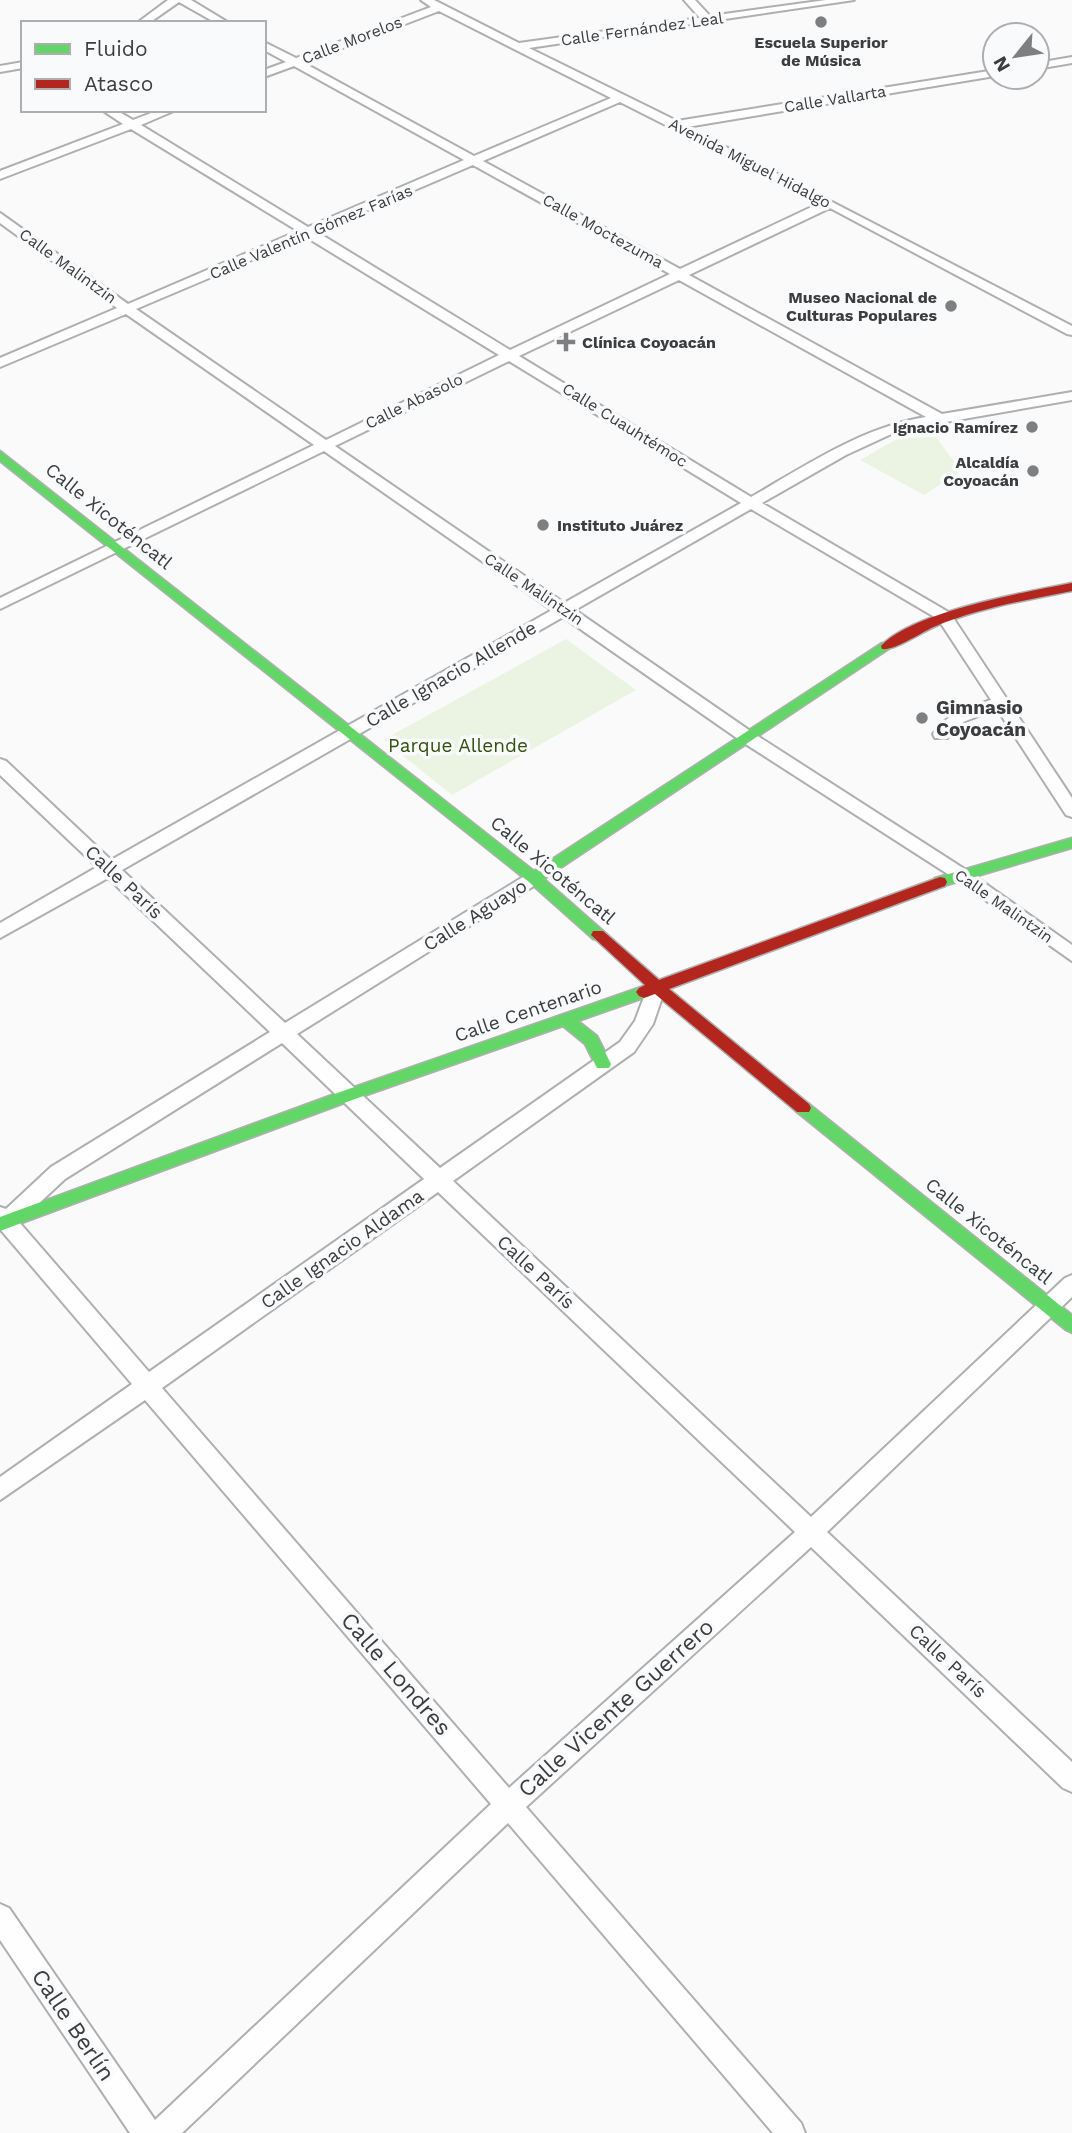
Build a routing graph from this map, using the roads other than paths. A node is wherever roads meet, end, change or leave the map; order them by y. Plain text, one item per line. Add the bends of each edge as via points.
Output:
1 (175, 0) edge
2 (183, 0) edge
3 (426, 0) edge
4 (689, 0) edge
5 (849, 0) edge
6 (440, 7) junction
7 (708, 20) junction
8 (145, 21) edge
9 (220, 21) edge
10 (266, 46) edge
11 (518, 46) junction
12 (1072, 60) edge
13 (294, 62) junction
14 (1051, 64) edge
15 (21, 65) edge
16 (1, 69) edge
17 (266, 73) edge
18 (981, 75) edge
19 (620, 98) junction
20 (111, 112) edge
21 (165, 112) edge
22 (133, 125) junction
23 (676, 125) junction
24 (476, 162) junction
25 (0, 175) edge
26 (830, 203) junction
27 (0, 217) edge
28 (309, 233) junction
29 (682, 274) junction
30 (127, 309) junction
31 (1072, 331) edge
32 (510, 355) junction
33 (0, 363) edge
34 (1072, 396) edge
35 (941, 419) junction
36 (324, 445) junction
37 (0, 455) edge
38 (751, 503) junction
39 (115, 547) junction
40 (1072, 587) edge
41 (0, 604) edge
42 (564, 609) junction
43 (944, 617) junction
44 (1001, 702) junction
45 (349, 732) junction
46 (942, 734) dead end
47 (750, 738) junction
48 (0, 765) edge
49 (1072, 811) edge
50 (1072, 843) edge
51 (111, 869) junction
52 (960, 874) junction
53 (534, 878) junction
54 (0, 931) edge
55 (1072, 954) edge
56 (657, 986) junction
57 (567, 1021) junction
58 (285, 1034) junction
59 (603, 1064) junction
60 (349, 1095) junction
61 (440, 1181) junction
62 (2, 1220) edge
63 (1072, 1284) edge
64 (1049, 1307) junction
65 (1072, 1325) edge
66 (144, 1385) junction
67 (0, 1490) edge
68 (811, 1532) junction
69 (1072, 1779) edge
70 (510, 1804) junction
71 (0, 1917) edge
72 (147, 2133) edge
73 (162, 2133) edge
74 (791, 2133) edge

1 - 8 street
2 - 9 street
3 - 6 street, Avenida Miguel Hidalgo
4 - 7 street
5 - 7 street, Calle Fernández Leal
6 - 11 street, Avenida Miguel Hidalgo
6 - 13 street, Calle Morelos
7 - 11 street, Calle Fernández Leal
10 - 13 street, Calle Moctezuma
11 - 19 street, Avenida Miguel Hidalgo
12 - 14 street
13 - 17 street, Calle Morelos
13 - 24 street, Calle Moctezuma
15 - 16 street
18 - 23 street, Calle Vallarta
19 - 23 street, Avenida Miguel Hidalgo
19 - 24 street, Calle Valentín Gómez Farías
20 - 22 street, Calle Cuauhtémoc
21 - 22 street
22 - 25 street
22 - 28 street, Calle Cuauhtémoc
23 - 26 street, Avenida Miguel Hidalgo
24 - 28 street, Calle Valentín Gómez Farías
24 - 29 street, Calle Moctezuma
26 - 29 street, Calle Abasolo
26 - 31 street, Avenida Miguel Hidalgo
27 - 30 street, Calle Malintzin
28 - 30 street, Calle Valentín Gómez Farías
28 - 32 street, Calle Cuauhtémoc
29 - 32 street, Calle Abasolo
29 - 35 street, Calle Moctezuma
30 - 33 street, Calle Valentín Gómez Farías
30 - 36 street, Calle Malintzin
32 - 36 street, Calle Abasolo
32 - 38 street, Calle Cuauhtémoc
34 - 35 street, Calle Ignacio Allende
35 - 38 street, Calle Ignacio Allende via 896,426
36 - 39 street, Calle Abasolo
36 - 42 street, Calle Malintzin
37 - 39 street, Calle Xicoténcatl
38 - 42 street, Calle Ignacio Allende
38 - 43 street, Calle Cuauhtémoc
39 - 41 street, Calle Abasolo
39 - 45 street, Calle Xicoténcatl
40 - 43 street, Calle Aguayo
42 - 45 street, Calle Ignacio Allende
42 - 47 street, Calle Malintzin
43 - 44 street, Calle Cuauhtémoc
43 - 47 street, Calle Aguayo via 904,635
44 - 46 street via 957,718
44 - 49 street, Calle Cuauhtémoc
45 - 51 street, Calle Ignacio Allende
45 - 53 street, Calle Xicoténcatl
47 - 52 street, Calle Malintzin
47 - 53 street, Calle Aguayo
48 - 51 street, Calle París
50 - 52 street, Calle Centenario
51 - 54 street, Calle Ignacio Allende
51 - 58 street, Calle París
52 - 55 street, Calle Malintzin
52 - 56 street, Calle Centenario
53 - 56 street, Calle Xicoténcatl
53 - 58 street, Calle Aguayo
56 - 57 street, Calle Centenario
56 - 59 street, Calle Ignacio Aldama via 643,1024 627,1047
56 - 64 street, Calle Xicoténcatl
57 - 59 street via 591,1040
57 - 60 street, Calle Centenario
58 - 60 street, Calle París
58 - 62 street, Calle Aguayo via 58,1173
59 - 61 street, Calle Ignacio Aldama
60 - 61 street, Calle París
60 - 62 street, Calle Centenario
61 - 66 street, Calle Ignacio Aldama
61 - 68 street, Calle París
62 - 66 street, Calle Londres
63 - 64 street, Calle Vicente Guerrero
64 - 65 street, Calle Xicoténcatl
64 - 68 street, Calle Vicente Guerrero
66 - 67 street, Calle Ignacio Aldama
66 - 70 street, Calle Londres
68 - 69 street, Calle París
68 - 70 street, Calle Vicente Guerrero
70 - 73 street, Calle Vicente Guerrero
70 - 74 street, Calle Londres
71 - 72 street, Calle Berlín

